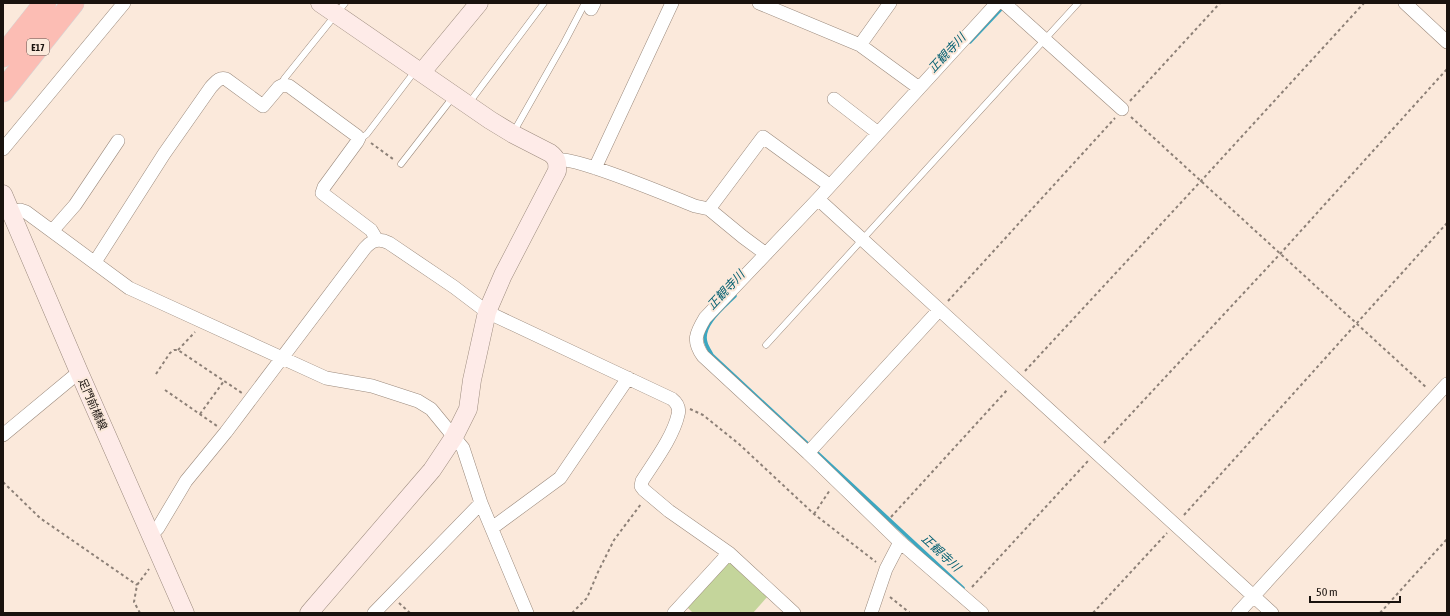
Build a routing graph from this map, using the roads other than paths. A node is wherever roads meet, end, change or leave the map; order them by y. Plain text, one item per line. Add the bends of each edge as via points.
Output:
1 (45, 3) edge
2 (73, 3) edge
3 (124, 3) edge
4 (320, 3) edge
5 (479, 3) edge
6 (544, 3) edge
7 (672, 3) edge
8 (890, 3) edge
9 (997, 3) edge
10 (1004, 3) edge
11 (1078, 3) edge
12 (1404, 3) edge
13 (768, 4) edge
14 (590, 5) edge
15 (340, 8) edge
16 (1044, 40) junction
17 (1447, 42) edge
18 (860, 45) junction
19 (3, 56) edge
20 (420, 70) junction
21 (283, 85) junction
22 (919, 88) junction
23 (3, 91) edge
24 (834, 99) dead end
25 (461, 100) junction
26 (1122, 109) road end
27 (878, 133) junction
28 (513, 134) junction
29 (359, 138) junction
30 (118, 141) dead end
31 (3, 149) edge
32 (556, 160) junction
33 (401, 164) road end
34 (595, 168) junction
35 (829, 185) junction
36 (3, 194) edge
37 (818, 199) junction
38 (709, 209) junction
39 (11, 212) junction
40 (53, 230) junction
41 (377, 240) junction
42 (863, 240) junction
43 (766, 254) junction
44 (95, 262) junction
45 (939, 310) junction
46 (487, 312) junction
47 (766, 344) dead end
48 (281, 358) junction
49 (79, 372) junction
50 (628, 378) junction
51 (1447, 384) edge
52 (3, 435) edge
53 (454, 438) junction
54 (808, 453) junction
55 (482, 503) junction
56 (492, 528) junction
57 (152, 535) junction
58 (900, 542) junction
59 (729, 553) junction
60 (1253, 596) junction
61 (185, 613) edge
62 (309, 613) edge
63 (374, 613) edge
64 (528, 613) edge
65 (674, 613) edge
66 (794, 613) edge
67 (871, 613) edge
68 (982, 613) edge
69 (1238, 613) edge
70 (1272, 613) edge

1 - 19 highway, E17
2 - 23 highway, E17
3 - 31 street
4 - 15 street
5 - 20 street
6 - 25 lane
7 - 34 street
8 - 18 street
9 - 22 street
10 - 16 street
11 - 16 lane
12 - 17 street
13 - 18 street
14 - 28 lane via 564,43
15 - 20 street
15 - 21 lane via 284,79
16 - 26 street
16 - 42 lane
18 - 22 street
20 - 25 street
20 - 29 lane via 367,134
21 - 29 street via 289,86
21 - 44 street via 263,106 226,79 218,79 164,154
22 - 27 street
24 - 27 street
25 - 28 street
25 - 33 lane
27 - 35 street
28 - 32 street via 554,155
29 - 41 street via 322,193 371,230
30 - 40 street via 75,205
32 - 34 street via 566,159
32 - 46 street via 557,171 503,275
34 - 38 street via 694,206
35 - 37 street
35 - 38 street via 763,137
36 - 39 street, 足門前橋線
37 - 42 street
37 - 43 street
38 - 43 street
39 - 40 street via 26,212
39 - 49 street, 足門前橋線
40 - 44 street
41 - 46 street via 389,243
41 - 48 street via 365,248
42 - 45 street
42 - 47 lane
43 - 54 street via 705,318 696,340 703,356
44 - 48 street via 129,288
45 - 54 street
45 - 60 street
46 - 50 street
46 - 53 street via 468,409
48 - 53 street via 326,378 372,386 418,401 431,409
48 - 57 street via 186,481
49 - 52 street
49 - 57 street, 足門前橋線
50 - 56 street via 560,478
50 - 59 street via 672,399 678,408 670,436 641,486 669,511
51 - 60 street
53 - 55 street via 463,448
53 - 62 street via 432,470
54 - 58 street
55 - 56 street
55 - 63 street
56 - 64 street
57 - 61 street, 足門前橋線
58 - 67 street via 886,569
58 - 68 street
59 - 65 street
59 - 66 street
60 - 69 street
60 - 70 street

